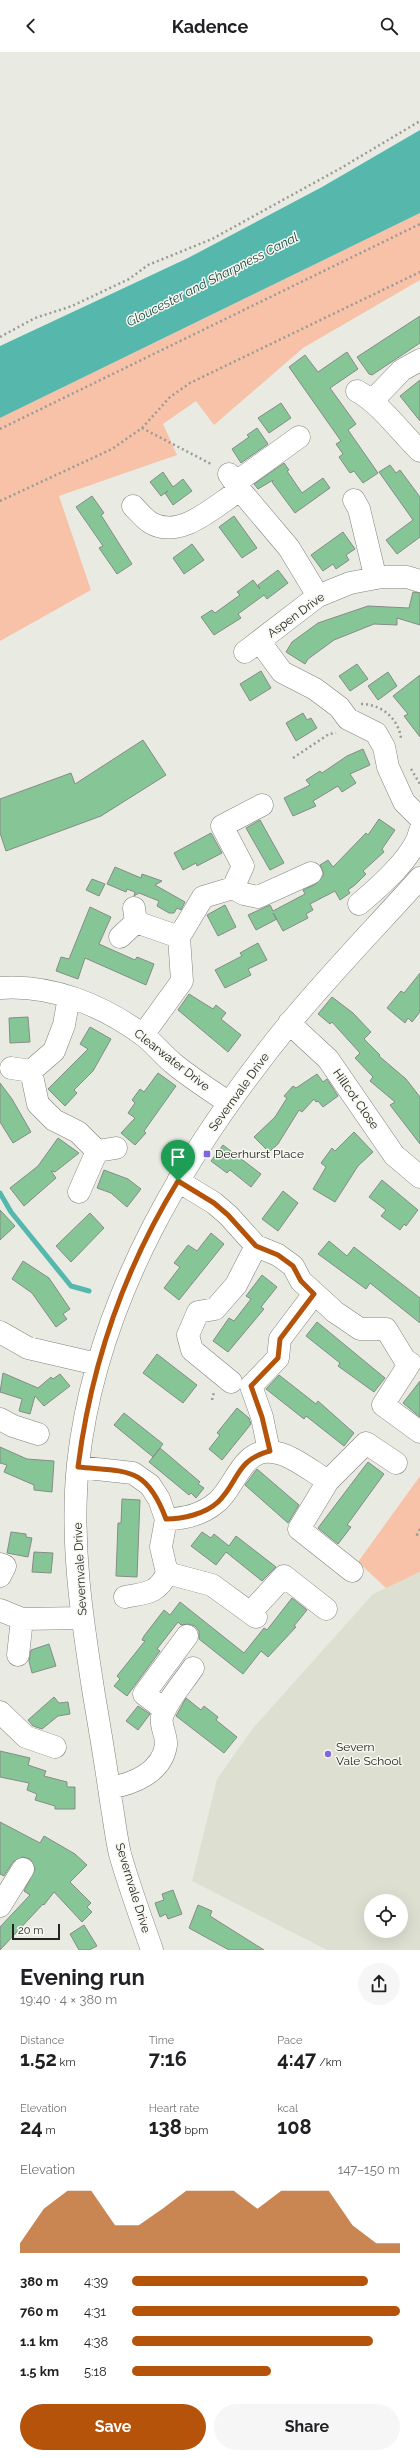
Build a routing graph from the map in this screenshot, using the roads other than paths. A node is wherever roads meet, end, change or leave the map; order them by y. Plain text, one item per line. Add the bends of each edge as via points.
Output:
1 (420, 360) edge
2 (299, 437) dead end
3 (420, 451) edge
4 (235, 482) junction
5 (354, 500) dead end
6 (133, 506) dead end
7 (374, 578) junction
8 (420, 581) edge
9 (318, 596) junction
10 (262, 804) dead end
11 (420, 818) edge
12 (420, 832) edge
13 (311, 873) dead end
14 (420, 878) edge
15 (233, 888) junction
16 (359, 904) dead end
17 (120, 937) dead end
18 (179, 937) junction
19 (0, 988) edge
20 (70, 997) junction
21 (289, 1024) junction
22 (143, 1035) junction
23 (228, 1103) junction
24 (420, 1177) edge
25 (178, 1181) junction
26 (79, 1192) dead end
27 (256, 1246) junction
28 (314, 1294) junction
29 (0, 1332) edge
30 (412, 1358) edge
31 (97, 1364) junction
32 (241, 1384) junction
33 (0, 1419) edge
34 (420, 1432) edge
35 (38, 1434) dead end
36 (270, 1451) junction
37 (396, 1463) dead end
38 (78, 1467) junction
39 (328, 1481) junction
40 (166, 1519) junction
41 (352, 1571) dead end
42 (168, 1573) junction
43 (125, 1597) dead end
44 (326, 1609) dead end
45 (0, 1610) edge
46 (82, 1618) junction
47 (22, 1619) junction
48 (187, 1636) dead end
49 (18, 1655) dead end
50 (193, 1668) dead end
51 (164, 1710) junction
52 (0, 1712) edge
53 (55, 1747) dead end
54 (109, 1788) junction
55 (23, 1869) dead end
56 (0, 1906) edge
57 (148, 1949) edge

1 - 3 street via 365,395
2 - 4 street
4 - 6 street via 187,524 161,527 150,522
4 - 9 street via 289,548
5 - 7 street via 359,509
7 - 8 street, Aspen Drive via 407,577
7 - 9 street, Aspen Drive via 350,583
9 - 11 street, Aspen Drive via 252,647 282,672 315,688 338,707 344,725 376,733 384,747 388,767 404,802
10 - 15 street via 222,826 243,866
12 - 16 street via 415,844 404,858
13 - 15 street via 258,897
14 - 21 street, Severnvale Drive
15 - 18 street via 203,897
17 - 18 street via 135,915
18 - 22 street via 182,981
19 - 20 street, Clearwater Drive via 43,990
20 - 22 street, Clearwater Drive via 97,1008
20 - 26 street via 64,1025 54,1051 21,1069 38,1104 54,1120 106,1149
21 - 23 street, Severnvale Drive
21 - 24 street, Hillcot Close via 328,1059 394,1155
22 - 23 street, Clearwater Drive via 174,1064
23 - 25 street, Severnvale Drive
25 - 27 street via 214,1203
25 - 31 street, Severnvale Drive via 159,1213 124,1288
27 - 28 street via 278,1255 293,1266 301,1281
27 - 32 street via 236,1285 215,1309 198,1312 188,1335 192,1350
28 - 30 street via 360,1329 386,1329
28 - 32 street via 280,1339 278,1358
29 - 31 street via 28,1348
30 - 34 street via 383,1405
31 - 38 street, Severnvale Drive via 84,1418
32 - 36 street via 262,1417
33 - 35 street
36 - 39 street via 283,1454
36 - 40 street via 257,1454 247,1461 218,1502 180,1519
37 - 39 street via 366,1443
38 - 40 street via 133,1473 150,1485 159,1499
38 - 46 street, Severnvale Drive via 76,1543
39 - 41 street via 299,1529
40 - 42 street via 161,1547
42 - 43 street via 162,1584 152,1591
42 - 44 street via 212,1585 254,1615 284,1576
45 - 47 street
46 - 47 street
46 - 54 street, Severnvale Drive
47 - 49 street
48 - 51 street via 144,1694
50 - 51 street
51 - 54 street via 162,1720 166,1744 160,1763 135,1782
52 - 53 street via 26,1737
54 - 57 street, Severnvale Drive via 120,1852
55 - 56 street

